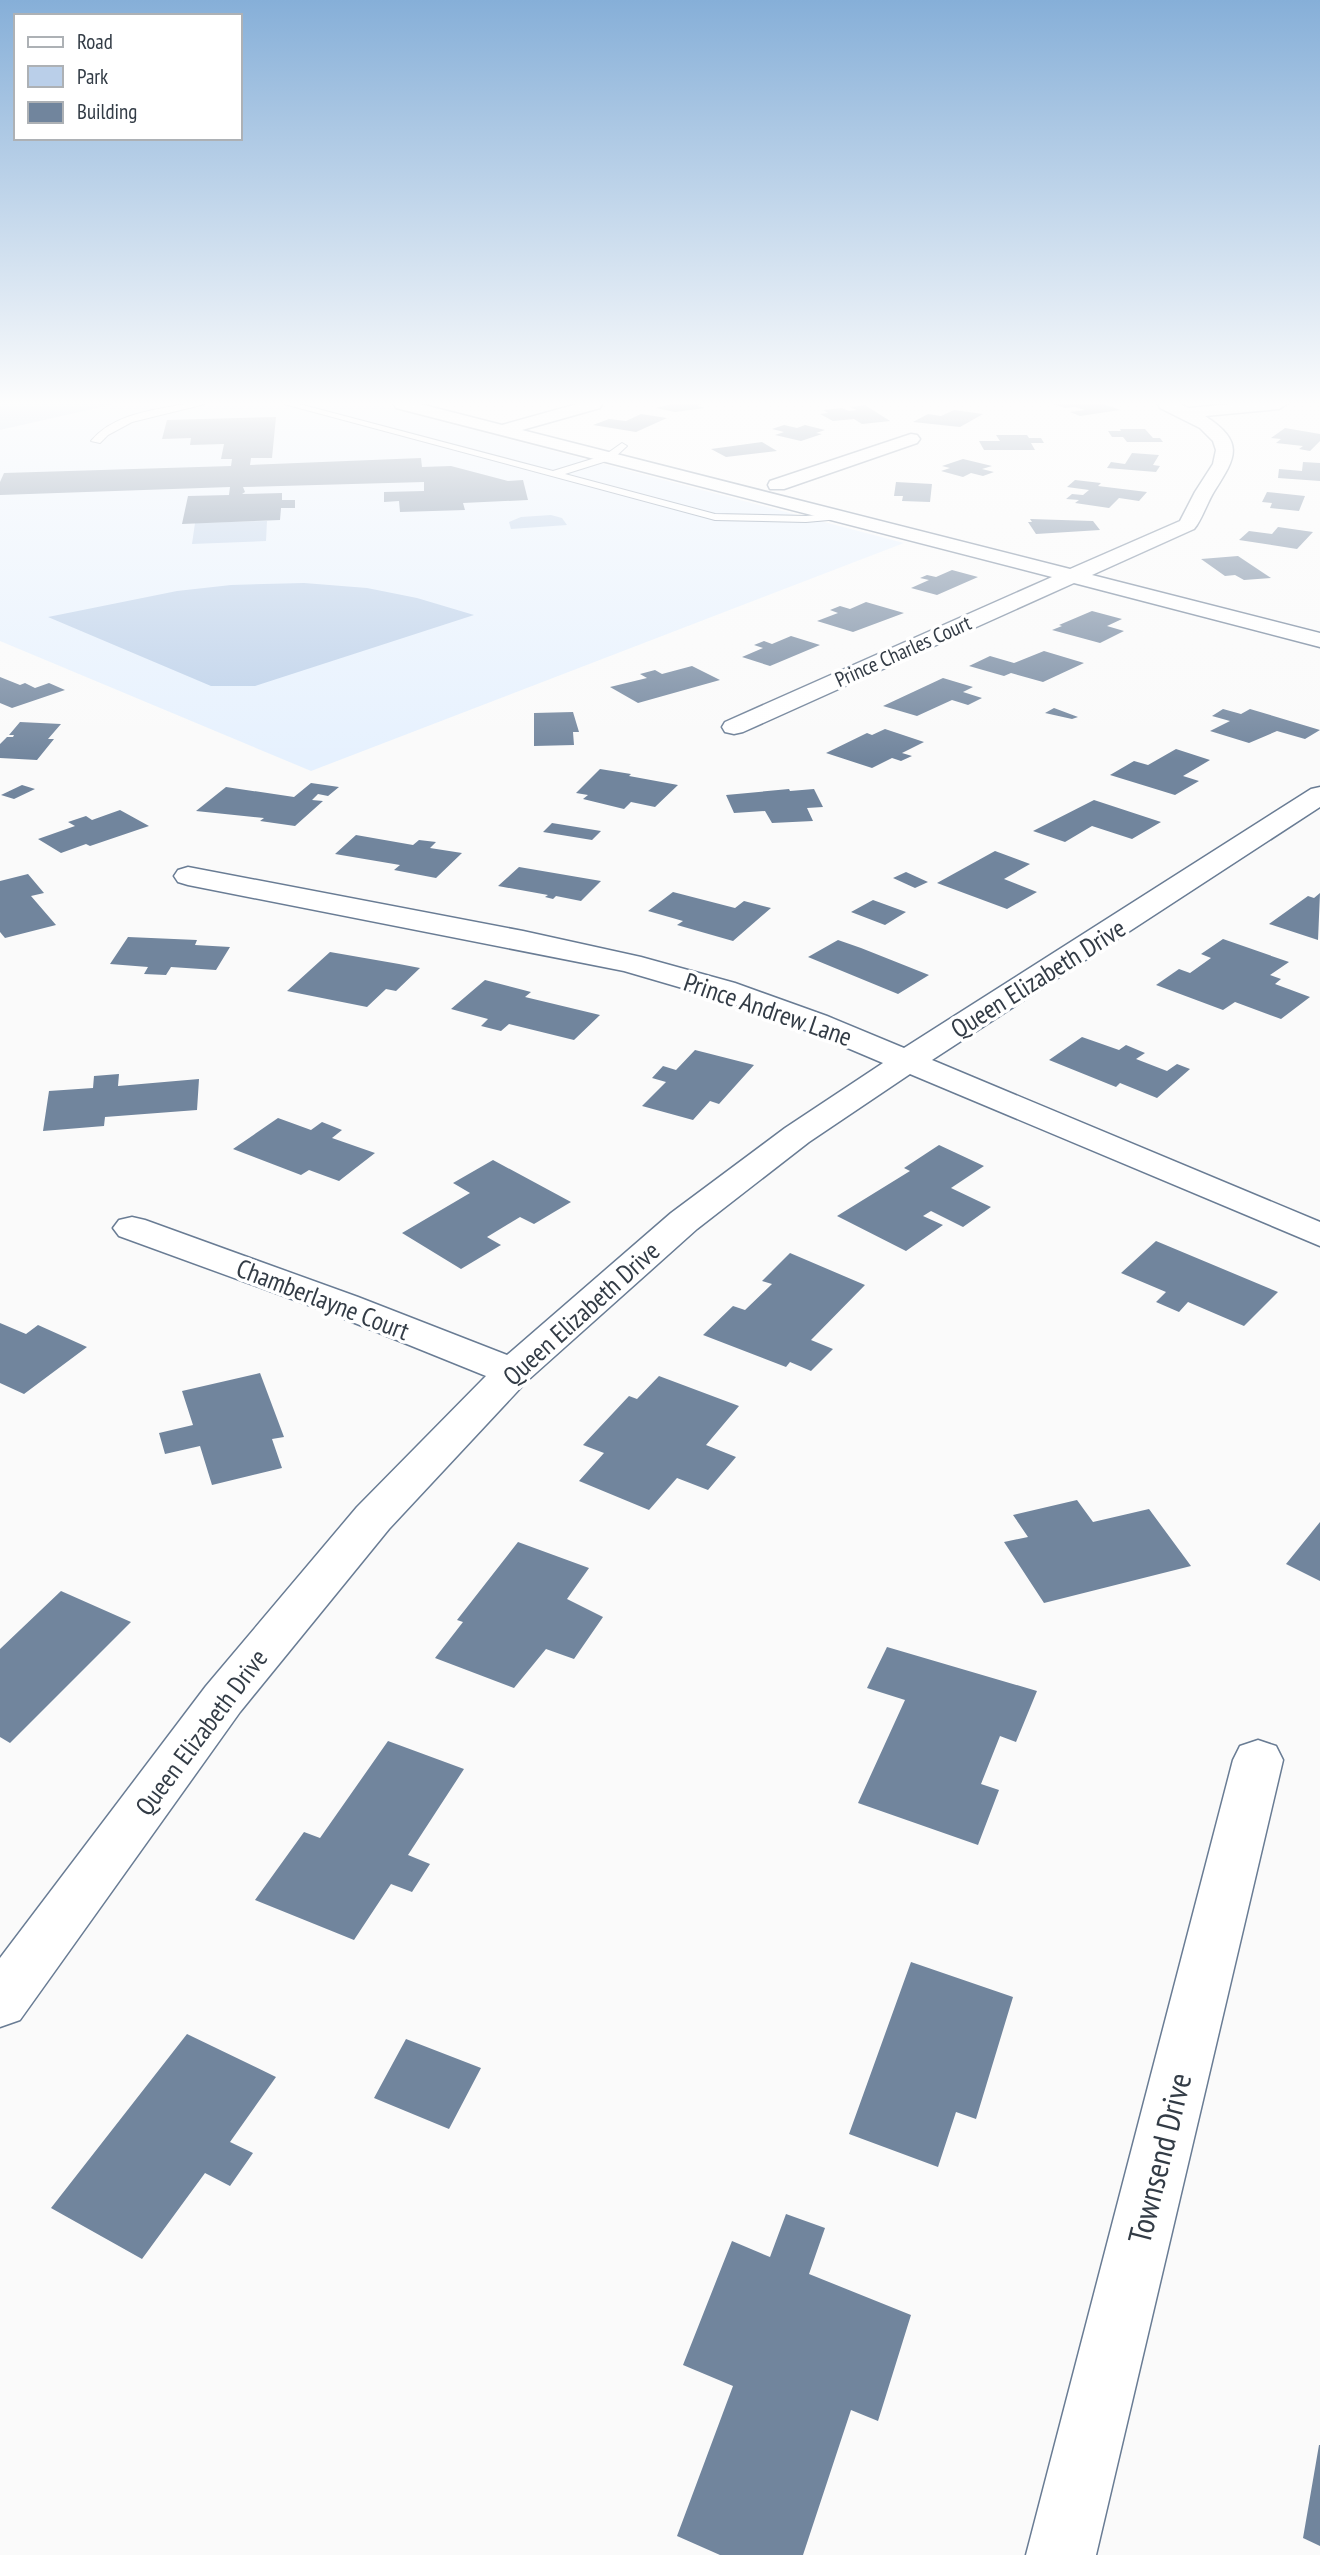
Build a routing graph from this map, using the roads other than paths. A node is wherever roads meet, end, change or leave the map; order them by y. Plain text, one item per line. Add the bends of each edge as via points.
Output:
1 (868, 523) edge
2 (929, 523) edge
3 (1185, 523) edge
4 (1096, 565) junction
5 (1070, 575) junction
6 (1320, 621) edge
7 (1320, 640) edge
8 (734, 727) dead end
9 (1320, 795) edge
10 (188, 876) dead end
11 (908, 1061) junction
12 (132, 1228) dead end
13 (1320, 1235) edge
14 (513, 1372) junction
15 (1258, 1760) dead end
16 (2, 1995) edge
17 (1061, 2555) edge

1 - 5 street
2 - 4 street
3 - 4 street, Prince Charles Court
4 - 5 street, Prince Charles Court
4 - 6 street
5 - 7 street
5 - 8 street, Prince Charles Court
9 - 11 street, Queen Elizabeth Drive
10 - 11 street, Prince Andrew Lane via 630,963 781,1010
11 - 13 street, Prince Andrew Lane
11 - 14 street, Queen Elizabeth Drive via 797,1135 684,1221
12 - 14 street, Chamberlayne Court
14 - 16 street, Queen Elizabeth Drive via 373,1518 223,1699
15 - 17 street, Townsend Drive

